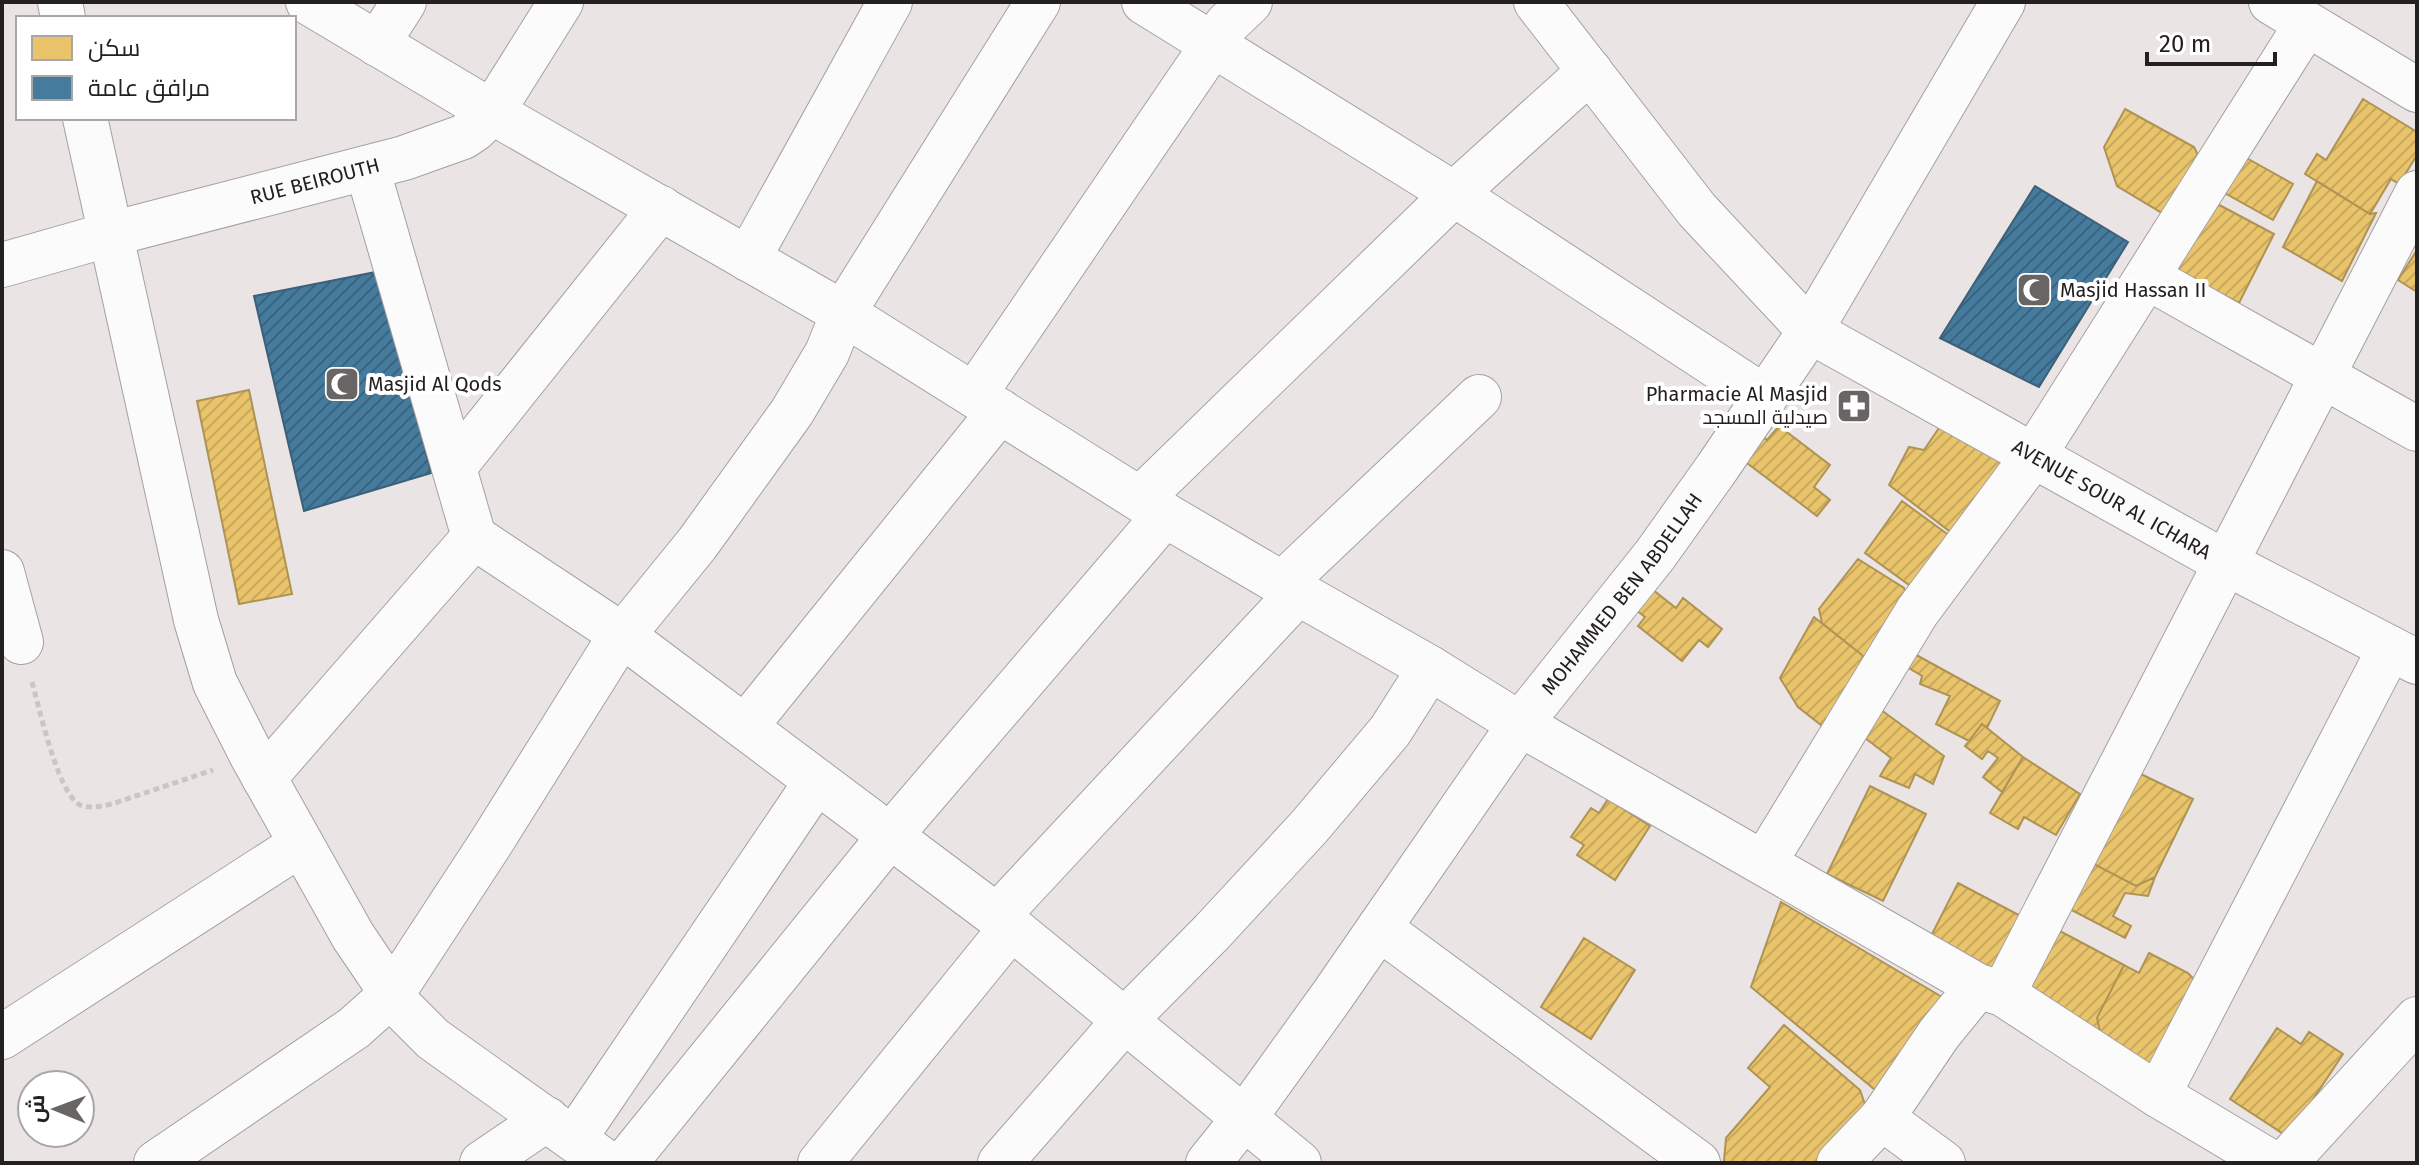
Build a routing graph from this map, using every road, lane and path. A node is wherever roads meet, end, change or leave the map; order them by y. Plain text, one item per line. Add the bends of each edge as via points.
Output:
1 (308, 2) edge
2 (404, 2) edge
3 (561, 2) edge
4 (890, 2) edge
5 (1038, 2) edge
6 (1144, 2) edge
7 (1250, 2) edge
8 (1536, 2) edge
9 (2003, 2) edge
10 (2289, 13) edge
11 (1214, 43) junction
12 (377, 44) junction
13 (1590, 71) junction
14 (2417, 90) edge
15 (492, 112) junction
16 (85, 120) edge
17 (367, 168) junction
18 (2417, 193) edge
19 (1454, 194) junction
20 (661, 208) junction
21 (111, 234) junction
22 (748, 259) junction
23 (2, 265) edge
24 (2147, 277) junction
25 (843, 313) junction
26 (1810, 331) junction
27 (2323, 374) junction
28 (1479, 397) dead end
29 (1764, 397) junction
30 (987, 403) junction
31 (2417, 429) edge
32 (2034, 455) junction
33 (454, 467) junction
34 (1153, 507) junction
35 (474, 537) junction
36 (2226, 563) junction
37 (2, 572) edge
38 (1290, 589) junction
39 (622, 635) junction
40 (21, 642) joint
41 (2404, 655) edge
42 (1430, 668) junction
43 (1520, 724) junction
44 (745, 727) junction
45 (258, 767) junction
46 (816, 782) junction
47 (889, 837) junction
48 (301, 844) junction
49 (1764, 863) junction
50 (1004, 922) junction
51 (1379, 928) junction
52 (1991, 990) junction
53 (392, 994) junction
54 (2417, 1019) edge
55 (1125, 1020) junction
56 (2, 1037) edge
57 (2158, 1095) junction
58 (1245, 1117) junction
59 (1882, 1118) junction
60 (576, 1141) edge
61 (156, 1163) edge
62 (482, 1163) edge
63 (625, 1163) edge
64 (820, 1163) edge
65 (1000, 1163) edge
66 (1208, 1163) edge
67 (1299, 1163) edge
68 (1698, 1163) edge
69 (1839, 1163) edge
70 (1943, 1163) edge
71 (2272, 1163) edge
72 (2285, 1163) edge

1 - 12 street
2 - 12 street
3 - 15 street, RUE BEIROUTH
4 - 22 street
5 - 25 street
6 - 11 street
7 - 11 street
8 - 13 street, AVENUE SOUR AL ICHARA
9 - 26 street, MOHAMMED BEN ABDELLAH
10 - 14 street
10 - 24 street
11 - 19 street
11 - 30 street
12 - 15 street
13 - 19 street
13 - 26 street, AVENUE SOUR AL ICHARA via 1697,210
15 - 17 street, RUE BEIROUTH via 463,137
15 - 20 street
16 - 21 street
17 - 21 street, RUE BEIROUTH
17 - 33 street
18 - 27 street
19 - 29 street
19 - 34 street
20 - 22 street
20 - 33 street
21 - 23 street, RUE BEIROUTH
21 - 45 street via 204,652
22 - 25 street
24 - 27 street
24 - 32 street
25 - 30 street
25 - 39 street via 827,353 784,424 697,544
26 - 29 street, MOHAMMED BEN ABDELLAH
26 - 32 street, AVENUE SOUR AL ICHARA
27 - 31 street
27 - 36 street
28 - 38 street
29 - 43 street, MOHAMMED BEN ABDELLAH via 1655,555
30 - 34 street
30 - 44 street
32 - 36 street, AVENUE SOUR AL ICHARA
32 - 49 street via 1917,612
33 - 35 street
34 - 38 street
34 - 47 street
35 - 39 street
35 - 45 street
36 - 41 street, AVENUE SOUR AL ICHARA
36 - 52 street
37 - 40 street
38 - 42 street
38 - 50 street
39 - 44 street
39 - 53 street
40 - 45 path via 59,776 77,803 112,804
41 - 57 street
42 - 43 street
42 - 55 street via 1390,731 1309,827
43 - 49 street
43 - 51 street, MOHAMMED BEN ABDELLAH
44 - 46 street
45 - 48 street
46 - 47 street
46 - 60 street
47 - 50 street
47 - 63 street
48 - 53 street
48 - 56 street
49 - 52 street
50 - 55 street
50 - 64 street
51 - 58 street, MOHAMMED BEN ABDELLAH
51 - 68 street
52 - 57 street
52 - 59 street via 1939,1034
53 - 60 street via 433,1039
53 - 61 street via 354,1028
54 - 72 street
55 - 58 street
55 - 65 street
57 - 71 street
58 - 66 street, MOHAMMED BEN ABDELLAH
58 - 67 street
59 - 69 street
59 - 70 street
60 - 62 street

